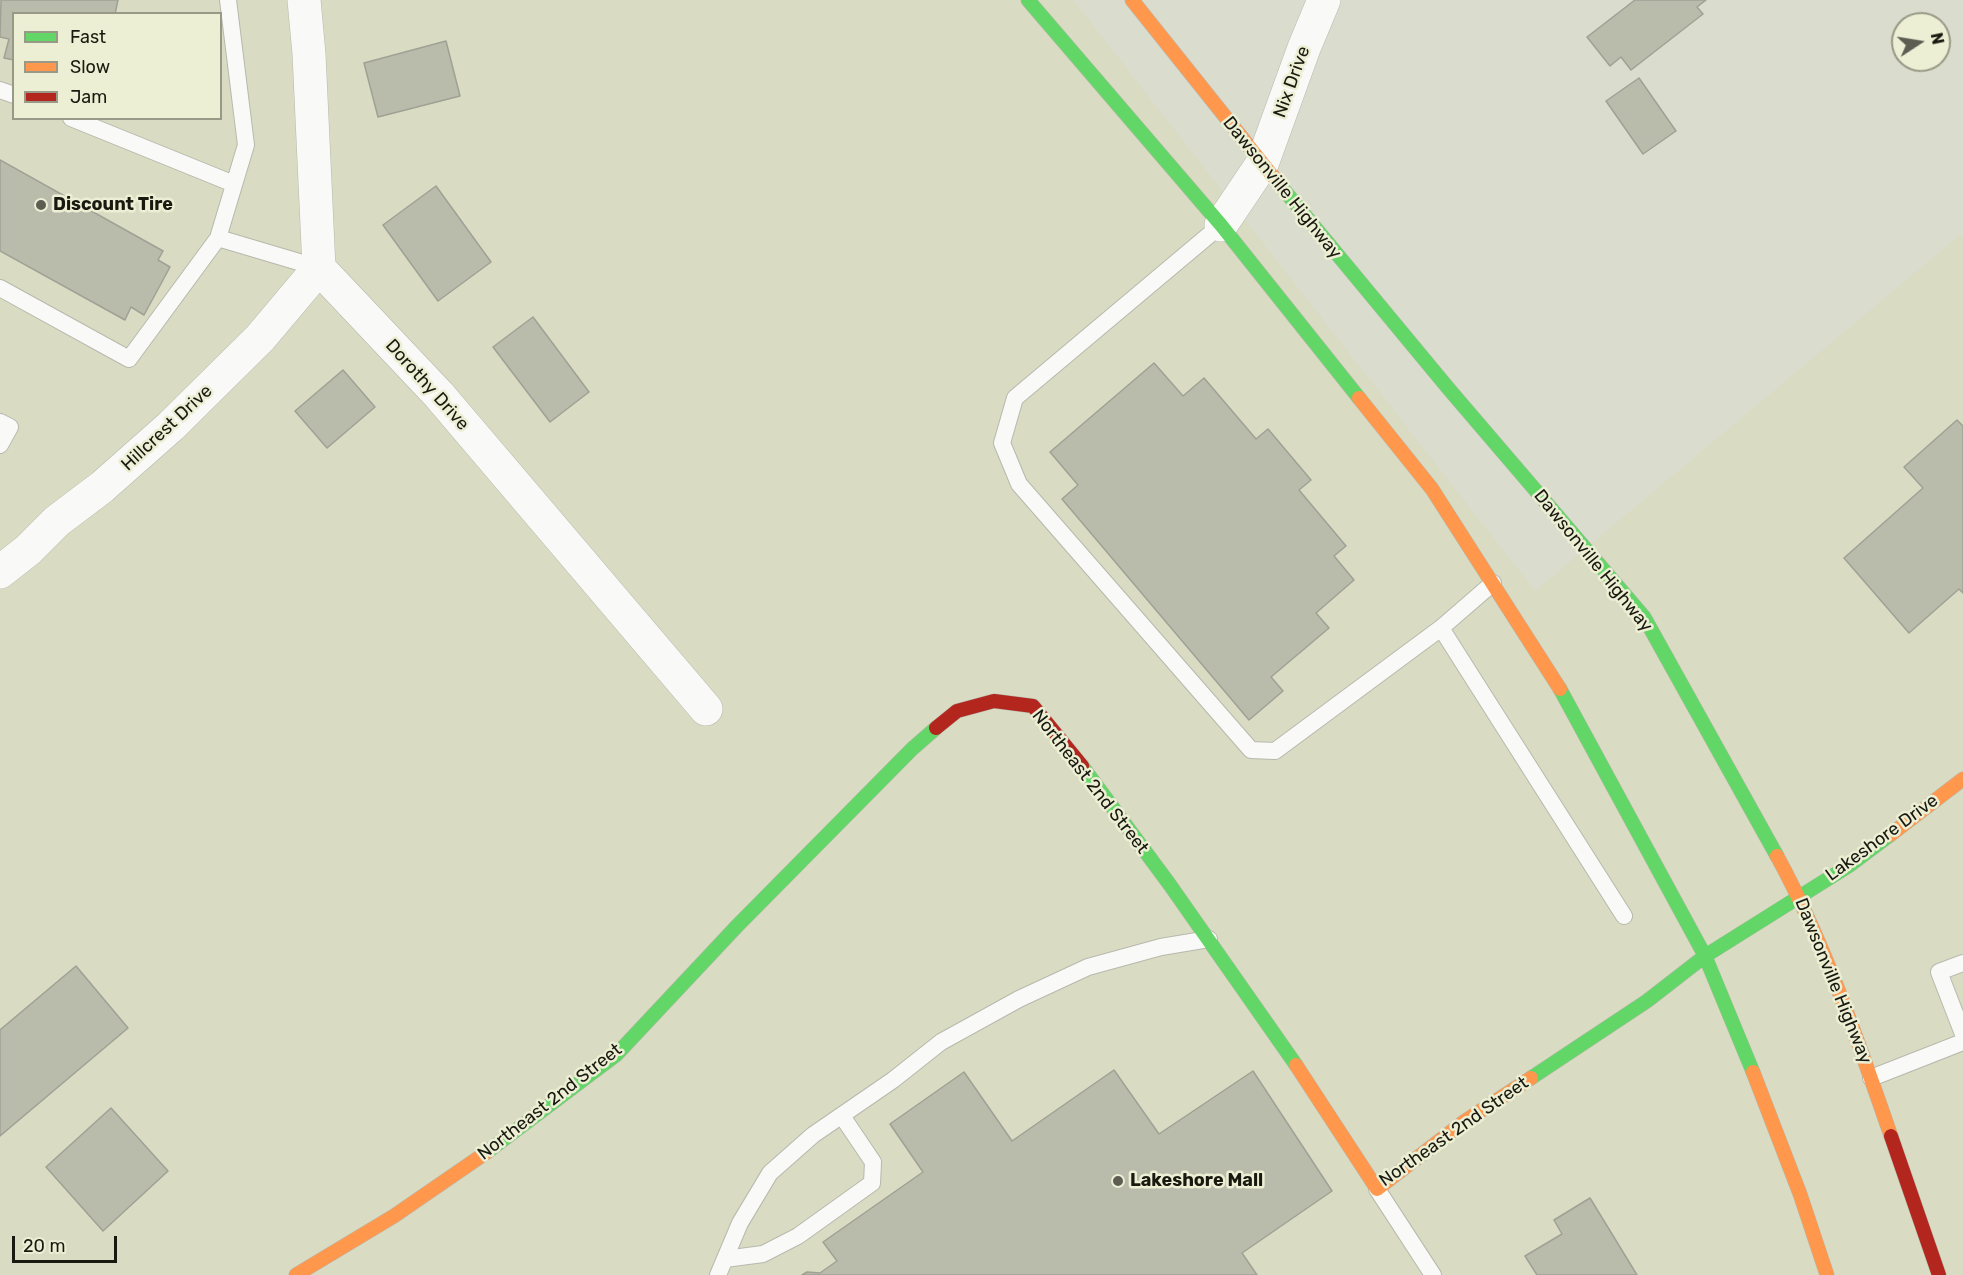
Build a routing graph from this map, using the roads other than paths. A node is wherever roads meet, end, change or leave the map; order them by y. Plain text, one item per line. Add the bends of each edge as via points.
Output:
1 (228, 0) edge
2 (304, 0) edge
3 (1028, 0) edge
4 (1132, 0) edge
5 (1324, 0) edge
6 (76, 120) edge
7 (1262, 164) junction
8 (234, 184) junction
9 (1221, 225) junction
10 (218, 238) junction
11 (319, 268) junction
12 (0, 288) edge
13 (0, 422) edge
14 (0, 445) edge
15 (0, 572) edge
16 (1493, 583) junction
17 (1442, 628) junction
18 (706, 709) dead end
19 (1963, 779) edge
20 (1799, 896) junction
21 (1624, 916) dead end
22 (1209, 939) junction
23 (1705, 956) junction
24 (1963, 963) edge
25 (1963, 1034) edge
26 (1963, 1042) edge
27 (1871, 1077) junction
28 (842, 1116) junction
29 (1377, 1189) junction
30 (725, 1259) junction
31 (296, 1275) edge
32 (718, 1275) edge
33 (1433, 1275) edge
34 (1827, 1275) edge
35 (1939, 1275) edge

1 - 8 lane via 246,145
2 - 11 street
3 - 9 main road
4 - 7 main road, Dawsonville Highway
5 - 7 street, Nix Drive
6 - 8 lane
7 - 9 street, Nix Drive
7 - 20 main road, Dawsonville Highway via 1644,617
8 - 10 lane
9 - 16 main road via 1432,489
9 - 17 lane via 1015,398 1002,443 1019,484 1251,750 1275,751
10 - 11 lane
10 - 12 lane via 129,358
11 - 15 street, Hillcrest Drive via 260,338 171,426
11 - 18 street, Dorothy Drive via 439,395
13 - 14 lane via 10,427
16 - 17 lane
16 - 23 main road via 1554,678
17 - 21 lane
19 - 20 main road, Lakeshore Drive via 1850,865
20 - 23 main road, Lakeshore Drive
20 - 27 main road, Dawsonville Highway
22 - 28 lane via 1161,947 1088,967 1018,999 941,1042
22 - 29 main road, Northeast 2nd Street via 1333,1118
22 - 31 main road, Northeast 2nd Street via 1136,837 1033,706 994,701 957,711 912,749 616,1054 471,1164
23 - 29 main road, Northeast 2nd Street via 1647,1001 1465,1121
23 - 34 main road via 1761,1090
24 - 25 lane via 1939,972
26 - 27 lane
27 - 35 main road, Dawsonville Highway
28 - 30 lane via 770,1173 740,1222
28 - 30 lane via 873,1162 872,1183 798,1236 763,1254
29 - 33 lane
30 - 32 lane

